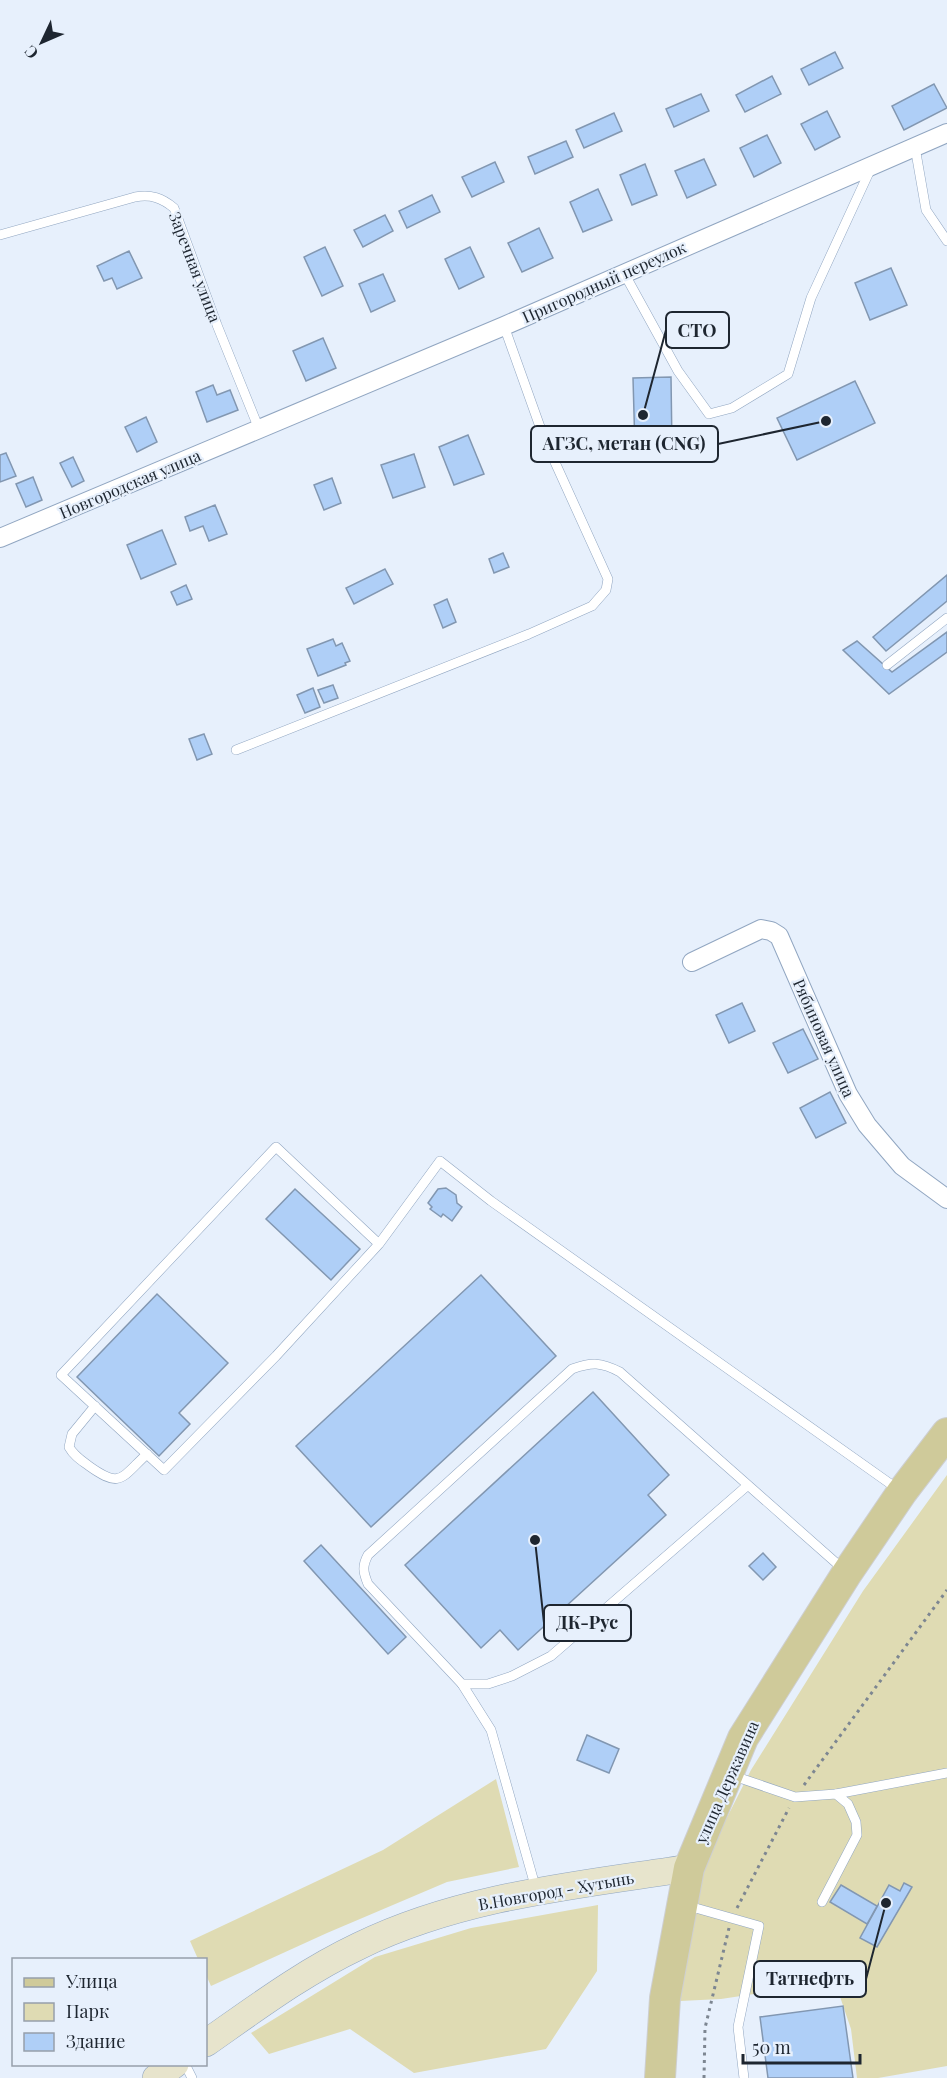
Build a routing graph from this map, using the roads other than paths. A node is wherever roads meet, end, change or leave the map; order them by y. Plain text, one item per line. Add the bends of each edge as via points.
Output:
1 (947, 133) edge
2 (915, 147) junction
3 (872, 166) junction
4 (0, 235) edge
5 (947, 241) edge
6 (624, 273) junction
7 (504, 326) junction
8 (259, 429) junction
9 (0, 538) edge
10 (947, 618) edge
11 (887, 665) dead end
12 (236, 750) dead end
13 (692, 962) dead end
14 (947, 1199) edge
15 (379, 1244) junction
16 (95, 1406) junction
17 (947, 1433) edge
18 (147, 1454) junction
19 (748, 1485) junction
20 (902, 1492) junction
21 (847, 1573) junction
22 (462, 1684) junction
23 (947, 1773) edge
24 (728, 1774) junction
25 (836, 1794) junction
26 (689, 1868) junction
27 (537, 1891) junction
28 (822, 1902) dead end
29 (682, 1904) junction
30 (207, 2042) edge
31 (169, 2072) edge
32 (192, 2078) edge
33 (660, 2078) edge
34 (744, 2078) edge

1 - 2 street, Пригородный переулок
2 - 3 street, Пригородный переулок
2 - 5 lane via 926,210
3 - 6 street, Пригородный переулок
3 - 6 lane via 811,298 788,374 732,408 709,414 678,371
4 - 8 lane, Заречная улица via 135,197 149,195 165,200 174,208
6 - 7 street, Пригородный переулок
7 - 8 street, Пригородный переулок
7 - 12 lane via 544,438 608,579 606,591 592,606 529,634
8 - 9 street, Новгородская улица
10 - 11 lane
13 - 14 street, Рябиновая улица via 761,929 778,936 848,1094 867,1125 902,1166
15 - 16 lane via 276,1147 62,1375
15 - 18 lane via 164,1470
15 - 20 lane via 440,1161
16 - 18 lane
16 - 18 lane via 72,1434 69,1447 73,1454 107,1479 115,1480
17 - 20 main road, улица Державина
19 - 21 lane
19 - 22 lane via 551,1656 488,1684
19 - 22 lane via 620,1372 605,1365 586,1364 572,1369 368,1555 363,1565 368,1584
20 - 21 main road, улица Державина
21 - 24 main road, улица Державина via 743,1738
22 - 27 lane via 491,1730
23 - 25 lane
24 - 25 lane via 795,1797
24 - 26 main road, улица Державина
25 - 28 lane via 848,1804 857,1835
26 - 27 street, В.Новгород - Хутынь
26 - 29 main road, улица Державина
27 - 30 street, В.Новгород - Хутынь via 415,1922 360,1945 308,1972
29 - 33 main road, улица Державина via 665,1998
29 - 34 lane via 759,1926 738,2027
31 - 32 lane

